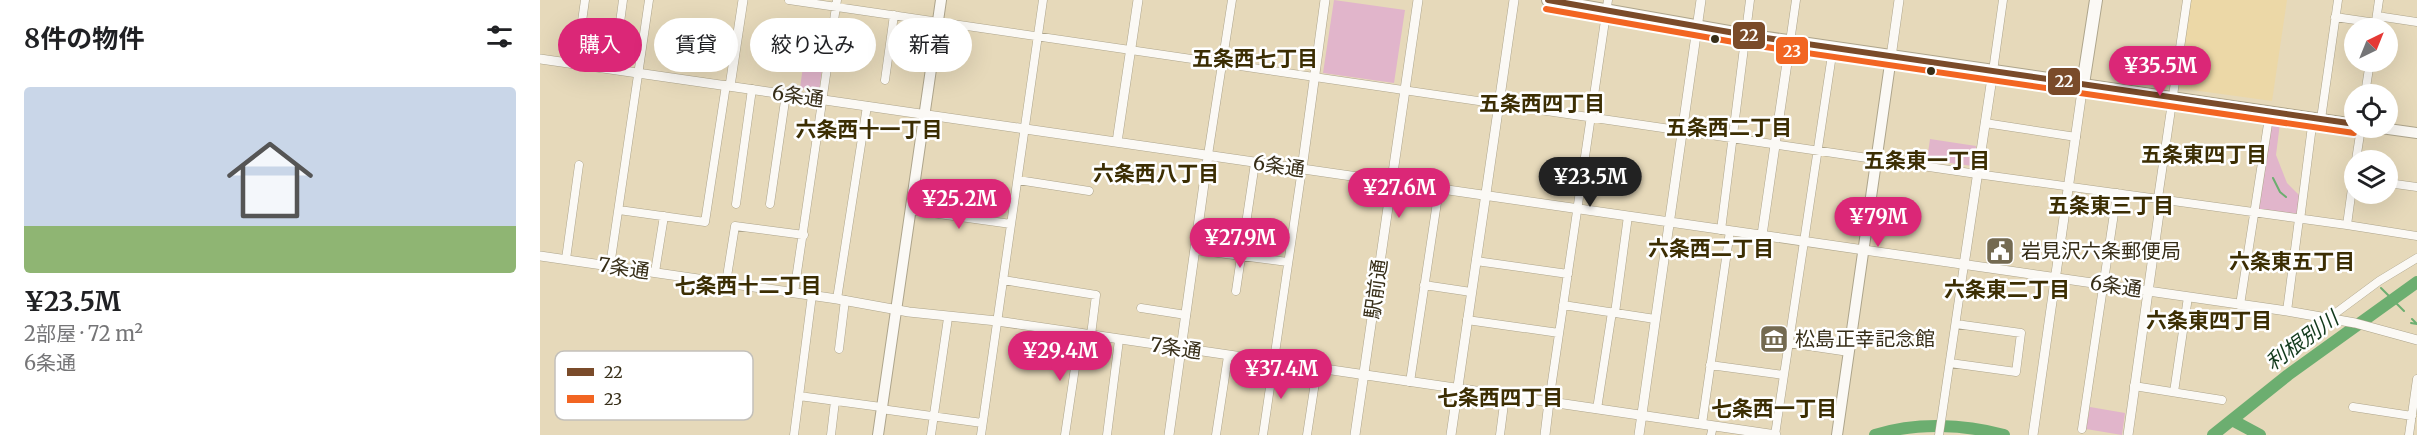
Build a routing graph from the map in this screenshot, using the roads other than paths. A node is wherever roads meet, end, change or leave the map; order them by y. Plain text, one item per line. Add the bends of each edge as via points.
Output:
1 (585, 0) edge
2 (623, 0) edge
3 (649, 0) edge
4 (743, 0) edge
5 (790, 0) edge
6 (940, 0) edge
7 (1043, 0) edge
8 (1138, 0) edge
9 (1232, 0) edge
10 (1325, 0) edge
11 (1418, 0) edge
12 (1514, 0) edge
13 (1548, 0) edge
14 (1701, 0) edge
15 (1750, 0) edge
16 (1796, 0) edge
17 (1899, 0) edge
18 (2003, 0) edge
19 (2096, 0) edge
20 (2187, 0) edge
21 (2338, 0) edge
22 (2379, 0) edge
23 (837, 4) edge
24 (1607, 5) edge
25 (894, 15) junction
26 (2335, 17) junction
27 (582, 18) edge
28 (621, 18) edge
29 (916, 18) edge
30 (938, 18) edge
31 (2344, 18) edge
32 (2377, 18) edge
33 (2398, 22) edge
34 (2417, 22) edge
35 (972, 26) edge
36 (1698, 27) junction
37 (1746, 35) junction
38 (1038, 36) junction
39 (1790, 42) junction
40 (1833, 48) junction
41 (1131, 49) junction
42 (1892, 57) junction
43 (540, 59) edge
44 (558, 62) edge
45 (1222, 63) junction
46 (1993, 71) junction
47 (633, 72) edge
48 (930, 72) edge
49 (638, 73) junction
50 (1315, 76) junction
51 (885, 80) dead end
52 (2083, 84) junction
53 (728, 85) junction
54 (752, 89) junction
55 (1404, 90) junction
56 (786, 94) junction
57 (2173, 97) junction
58 (822, 99) junction
59 (1499, 103) junction
60 (867, 106) junction
61 (2270, 111) junction
62 (924, 114) junction
63 (1591, 116) junction
64 (2317, 118) junction
65 (2344, 122) edge
66 (1985, 123) junction
67 (1026, 129) junction
68 (1683, 130) junction
69 (2398, 130) edge
70 (2417, 133) edge
71 (1732, 137) junction
72 (2076, 138) junction
73 (1117, 142) junction
74 (1775, 143) junction
75 (1819, 150) junction
76 (1208, 155) junction
77 (1876, 158) junction
78 (1255, 163) junction
79 (579, 165) dead end
80 (1302, 169) junction
81 (1977, 174) junction
82 (1017, 180) junction
83 (1391, 181) junction
84 (2398, 184) edge
85 (2069, 186) junction
86 (2417, 187) edge
87 (1439, 189) junction
88 (1089, 191) dead end
89 (2117, 193) junction
90 (1485, 195) junction
91 (2159, 199) junction
92 (736, 204) dead end
93 (770, 204) dead end
94 (2350, 204) edge
95 (1577, 209) junction
96 (619, 210) junction
97 (910, 210) junction
98 (2254, 213) junction
99 (664, 216) junction
100 (1628, 216) junction
101 (2300, 220) junction
102 (1670, 222) junction
103 (1011, 224) junction
104 (2347, 225) junction
105 (1725, 230) junction
106 (804, 235) junction
107 (1762, 235) junction
108 (2417, 236) edge
109 (1804, 242) junction
110 (1195, 250) junction
111 (1863, 251) junction
112 (540, 256) edge
113 (1242, 257) junction
114 (2417, 258) edge
115 (566, 259) junction
116 (1476, 261) junction
117 (1288, 262) junction
118 (1964, 265) junction
119 (610, 266) junction
120 (654, 272) junction
121 (1568, 274) junction
122 (2056, 277) junction
123 (1003, 280) junction
124 (726, 283) junction
125 (1425, 285) junction
126 (2103, 285) junction
127 (1236, 291) dead end
128 (2148, 291) junction
129 (1471, 292) junction
130 (794, 293) junction
131 (812, 295) junction
132 (2187, 297) junction
133 (841, 300) junction
134 (1563, 305) junction
135 (2240, 305) junction
136 (1141, 308) dead end
137 (896, 310) junction
138 (2287, 311) junction
139 (1613, 312) junction
140 (1186, 315) junction
141 (948, 318) junction
142 (1655, 319) junction
143 (2334, 319) junction
144 (1467, 320) junction
145 (997, 321) junction
146 (1956, 324) junction
147 (1559, 333) junction
148 (1080, 334) junction
149 (1090, 335) junction
150 (1119, 340) junction
151 (2417, 340) edge
152 (1788, 343) junction
153 (840, 349) dead end
154 (1181, 349) junction
155 (1849, 352) junction
156 (1228, 356) junction
157 (1274, 362) junction
158 (1950, 363) junction
159 (1710, 365) junction
160 (1317, 369) junction
161 (1364, 375) junction
162 (1784, 375) junction
163 (2417, 380) edge
164 (1410, 382) junction
165 (2134, 386) junction
166 (1457, 389) junction
167 (2174, 392) junction
168 (799, 396) junction
169 (1505, 396) junction
170 (2222, 400) dead end
171 (835, 401) junction
172 (1549, 402) junction
173 (2352, 407) dead end
174 (881, 408) junction
175 (1597, 409) junction
176 (934, 415) junction
177 (1642, 416) junction
178 (2413, 422) edge
179 (982, 423) junction
180 (1702, 424) junction
181 (2082, 429) dead end
182 (1712, 430) edge
183 (2034, 430) edge
184 (1837, 434) edge
185 (794, 435) edge
186 (831, 435) edge
187 (878, 435) edge
188 (931, 435) edge
189 (981, 435) edge
190 (1065, 435) edge
191 (1107, 435) edge
192 (1169, 435) edge
193 (1216, 435) edge
194 (1263, 435) edge
195 (1307, 435) edge
196 (1354, 435) edge
197 (1451, 435) edge
198 (1500, 435) edge
199 (1545, 435) edge
200 (1639, 435) edge
201 (1776, 435) edge
202 (1940, 435) edge
203 (2128, 435) edge
204 (2409, 435) edge

1 - 27 street
2 - 28 street
3 - 49 street
4 - 53 street
5 - 23 street
6 - 30 main road
7 - 38 street
8 - 41 street
9 - 45 street
10 - 50 street
11 - 55 street, 駅前通
12 - 59 street
13 - 24 main road
14 - 36 street
15 - 37 street
16 - 39 street
17 - 42 street
18 - 46 street
19 - 52 main road
20 - 57 street
21 - 26 street
22 - 32 street
23 - 25 street
23 - 58 street
24 - 36 main road
24 - 63 street
25 - 29 street
25 - 51 street
26 - 31 street
26 - 64 street
33 - 34 street
35 - 38 street
36 - 37 main road
36 - 68 street
37 - 39 main road
37 - 71 street
38 - 41 street
38 - 67 street
39 - 40 main road
39 - 74 street
40 - 42 main road
40 - 75 street
41 - 45 street
41 - 73 street
42 - 46 main road
42 - 77 main road
43 - 44 street, 6条通
45 - 50 street
45 - 76 street
46 - 52 main road
46 - 66 street
47 - 49 street, 6条通
48 - 62 main road
49 - 53 street, 6条通
49 - 96 street
50 - 55 street
50 - 80 street
52 - 57 main road
52 - 72 street
53 - 54 street, 6条通
53 - 99 street via 705,222
54 - 56 street, 6条通
54 - 92 street
55 - 59 street
55 - 83 street, 駅前通
56 - 58 street, 6条通
56 - 93 street
57 - 61 main road
57 - 91 street
58 - 60 street, 6条通
58 - 106 street
59 - 63 street
59 - 90 street
60 - 62 street, 6条通
60 - 133 street
61 - 64 main road
61 - 98 street
62 - 67 street, 6条通
62 - 97 main road
63 - 68 street
63 - 95 street
64 - 65 main road
64 - 101 street
66 - 72 street
66 - 81 street
67 - 73 street, 6条通
67 - 82 street
68 - 71 street
68 - 102 street
69 - 70 main road
71 - 74 street
71 - 105 street
72 - 85 street
73 - 76 street, 6条通
74 - 75 street
74 - 107 street
75 - 77 street
75 - 109 street
76 - 78 street, 6条通
76 - 110 street
77 - 81 street
77 - 111 main road
78 - 80 street, 6条通
78 - 113 street
79 - 115 street
80 - 83 street, 6条通
80 - 117 street
81 - 85 street
81 - 118 street
82 - 88 street
82 - 103 street
83 - 87 street, 6条通
83 - 161 street, 駅前通
84 - 86 street
85 - 89 street
85 - 122 street
87 - 90 street, 6条通
87 - 125 street
89 - 91 street
89 - 126 street
90 - 95 street, 6条通
90 - 116 street
91 - 98 street
91 - 128 street
94 - 104 street
95 - 100 street, 6条通
95 - 121 street
96 - 99 street
96 - 119 street
97 - 103 street
97 - 137 main road
98 - 101 street
98 - 135 street
99 - 120 street
100 - 102 street, 6条通
100 - 139 street
101 - 104 street
101 - 138 street
102 - 105 street, 6条通
102 - 142 street
103 - 123 street
104 - 108 street
105 - 107 street, 6条通
105 - 159 street
106 - 124 street via 735,226
106 - 130 street
107 - 109 street, 6条通
109 - 111 street, 6条通
109 - 152 street
110 - 113 street
110 - 140 street
111 - 118 street, 6条通
111 - 155 main road
112 - 115 street, 7条通
113 - 117 street
113 - 127 street
114 - 143 street via 2379,281
115 - 119 street, 7条通
116 - 121 street
116 - 129 street
117 - 157 street
118 - 122 street, 6条通
118 - 146 street
119 - 120 street, 7条通
120 - 124 street, 7条通
121 - 134 street
122 - 126 street, 6条通
122 - 183 street
123 - 145 street
123 - 149 street via 1096,295
124 - 130 street, 7条通
125 - 129 street
125 - 164 street
126 - 128 street, 6条通
126 - 181 street
128 - 132 street, 6条通
128 - 165 street
129 - 144 street
130 - 131 street, 7条通
131 - 133 street, 7条通
131 - 168 street
132 - 135 street, 6条通
132 - 167 street
133 - 137 street, 7条通
133 - 153 street
134 - 139 street
134 - 147 street
135 - 138 street, 6条通
136 - 140 street
137 - 141 street, 7条通
137 - 174 main road
138 - 143 street, 6条通
139 - 142 street
139 - 175 street
140 - 154 street
141 - 145 street, 7条通
141 - 176 street
142 - 177 street
143 - 151 street, 6条通
144 - 147 street
144 - 166 street
145 - 148 street, 7条通
145 - 179 street
146 - 158 street
146 - 158 street via 2021,333 2016,372
147 - 172 street
148 - 149 street, 7条通
148 - 190 street
149 - 150 street, 7条通
150 - 154 street, 7条通
150 - 191 street
152 - 155 street
152 - 162 street
154 - 156 street, 7条通
154 - 192 street
155 - 184 main road
156 - 157 street, 7条通
156 - 193 street
157 - 160 street, 7条通
157 - 194 street
158 - 202 street
159 - 162 street
159 - 180 street
160 - 161 street, 7条通
160 - 195 street
161 - 164 street, 7条通
161 - 196 street, 駅前通
162 - 201 street
163 - 178 street
164 - 166 street, 7条通
165 - 167 street
165 - 203 street
166 - 169 street, 7条通
166 - 197 street
167 - 170 street
168 - 171 street
168 - 185 street
169 - 172 street, 7条通
169 - 198 street
171 - 174 street
171 - 186 street
172 - 175 street, 7条通
172 - 199 street
173 - 178 street
174 - 176 street
174 - 187 main road
175 - 177 street, 7条通
176 - 179 street
176 - 188 street
177 - 180 street, 7条通
177 - 200 street
178 - 204 street
179 - 189 street
180 - 182 street, 7条通
182 - 201 street, 7条通

